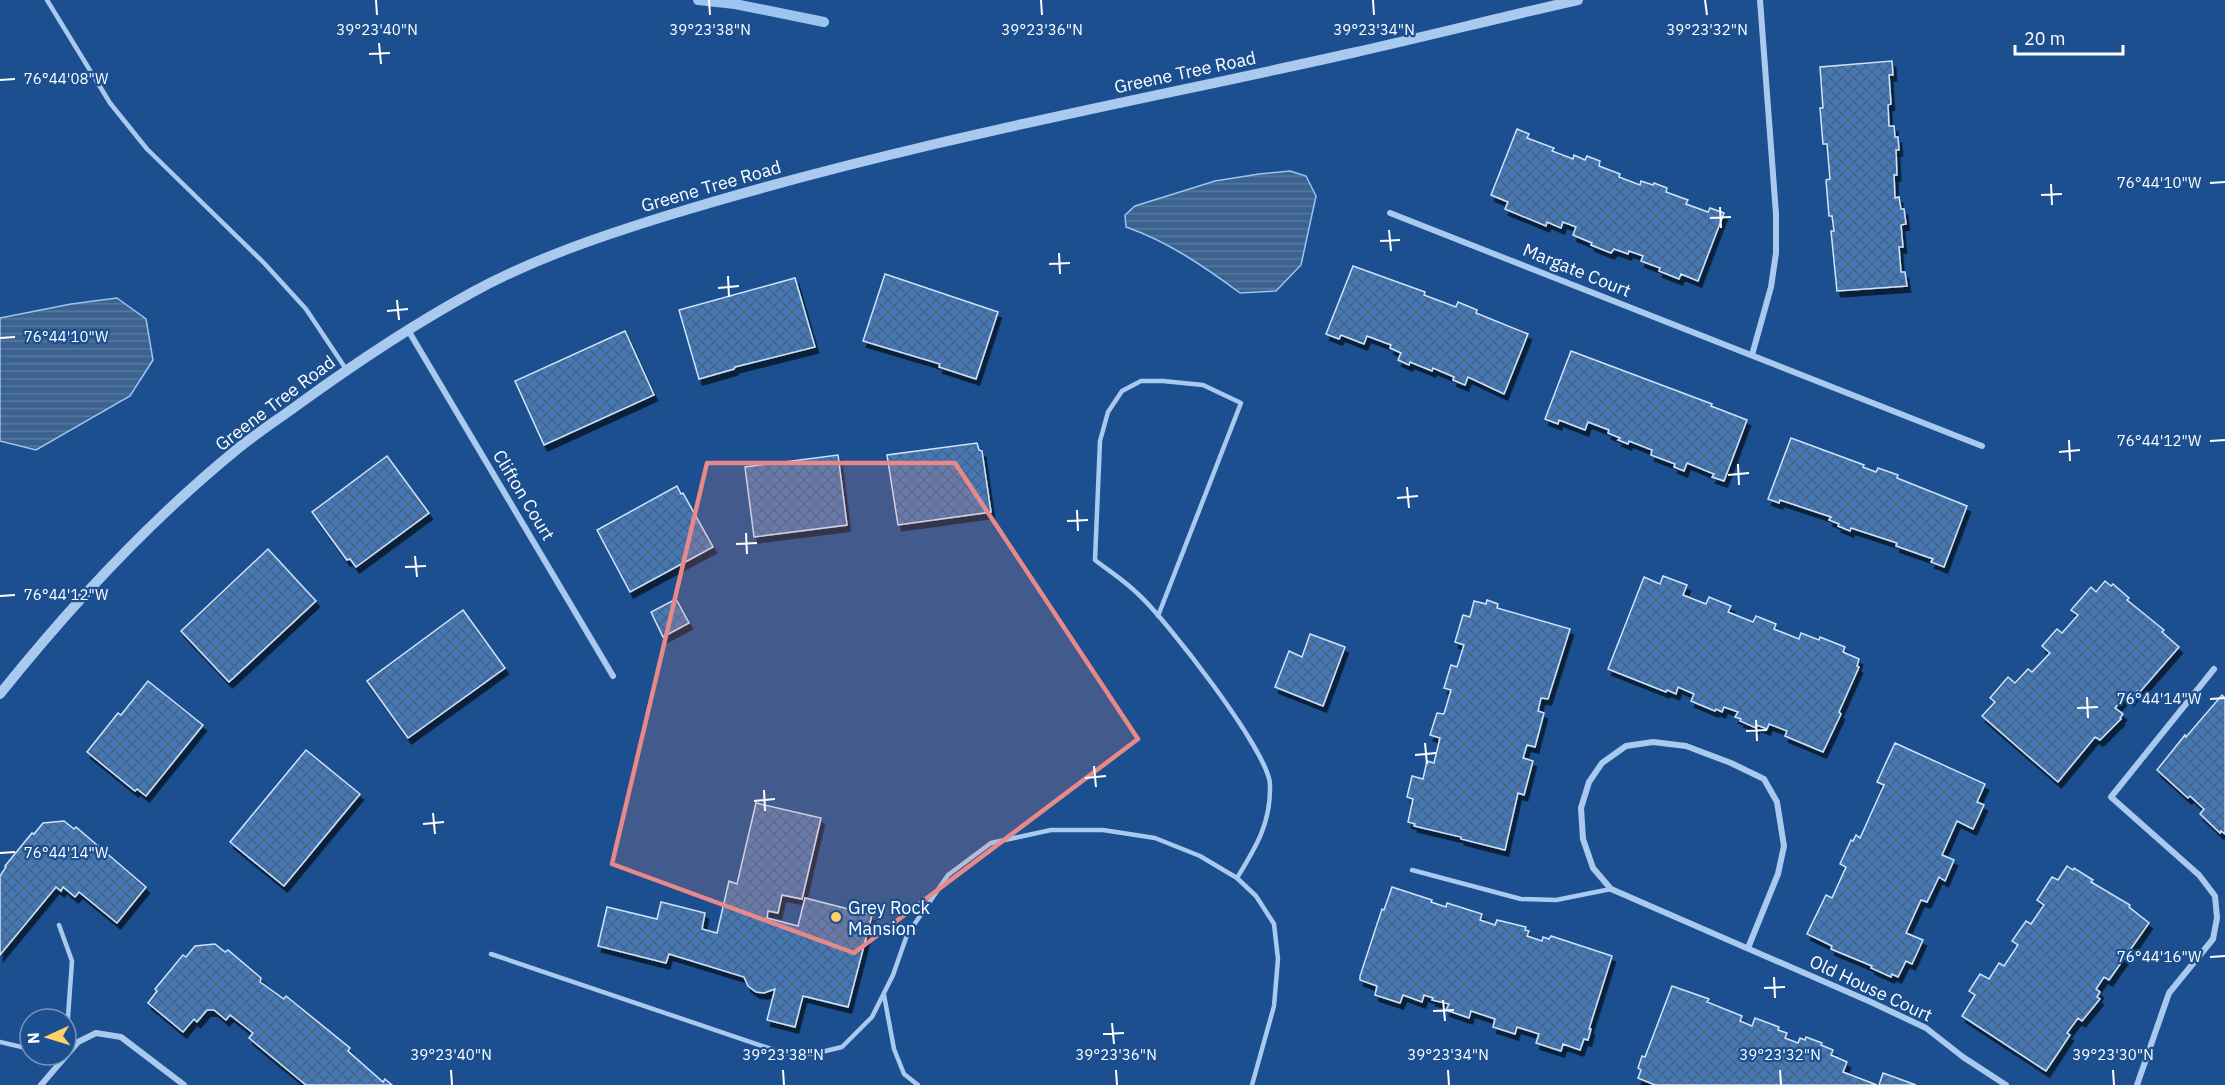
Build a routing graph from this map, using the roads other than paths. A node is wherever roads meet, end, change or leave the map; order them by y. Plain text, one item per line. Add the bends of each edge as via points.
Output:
1 (47, 0) edge
2 (1578, 0) edge
3 (1760, 0) edge
4 (1390, 213) dead end
5 (408, 330) junction
6 (1752, 355) junction
7 (347, 369) junction
8 (1982, 446) dead end
9 (1158, 616) junction
10 (2214, 669) dead end
11 (613, 676) dead end
12 (0, 694) edge
13 (1412, 870) dead end
14 (1237, 878) junction
15 (1611, 889) junction
16 (59, 925) dead end
17 (1748, 948) junction
18 (491, 954) dead end
19 (883, 994) junction
20 (69, 1007) edge
21 (0, 1041) edge
22 (78, 1042) edge
23 (18, 1046) edge
24 (56, 1067) edge
25 (41, 1085) edge
26 (183, 1085) edge
27 (918, 1085) edge
28 (1252, 1085) edge
29 (2006, 1085) edge
30 (2137, 1085) edge

1 - 7 lane via 110,103 147,149 306,309
2 - 5 street, Greene Tree Road via 1015,125 717,200 561,251 473,291
3 - 6 street via 1776,253
4 - 6 street, Margate Court
5 - 7 street, Greene Tree Road
5 - 11 street, Clifton Court
6 - 8 street, Margate Court
7 - 12 street, Greene Tree Road via 241,446 164,514 100,578
9 - 9 lane via 1138,594 1095,560 1100,441 1108,412 1122,391 1141,381 1203,385 1242,403
9 - 14 lane via 1221,697 1256,751 1270,782 1268,818
10 - 30 street via 2111,797 2199,875 2215,896 2217,918 2213,939 2169,993
13 - 15 lane via 1521,899 1556,900
14 - 19 lane via 1200,856 1155,838 1103,830 1051,830 991,843 948,875 907,935
14 - 28 lane via 1256,896 1274,924 1278,958 1274,1006
15 - 17 street, Old House Court
15 - 17 street, Old House Court via 1593,868 1583,839 1581,808 1589,782 1602,763 1626,746 1653,742 1686,746 1731,763 1764,779 1777,802 1784,846 1778,874
16 - 20 lane via 72,961
17 - 29 street, Old House Court via 1926,1028
18 - 19 lane via 783,1053 813,1054 842,1047 872,1017
19 - 27 lane via 894,1048 904,1074
21 - 23 lane
22 - 26 street via 96,1033 121,1037
24 - 25 street

